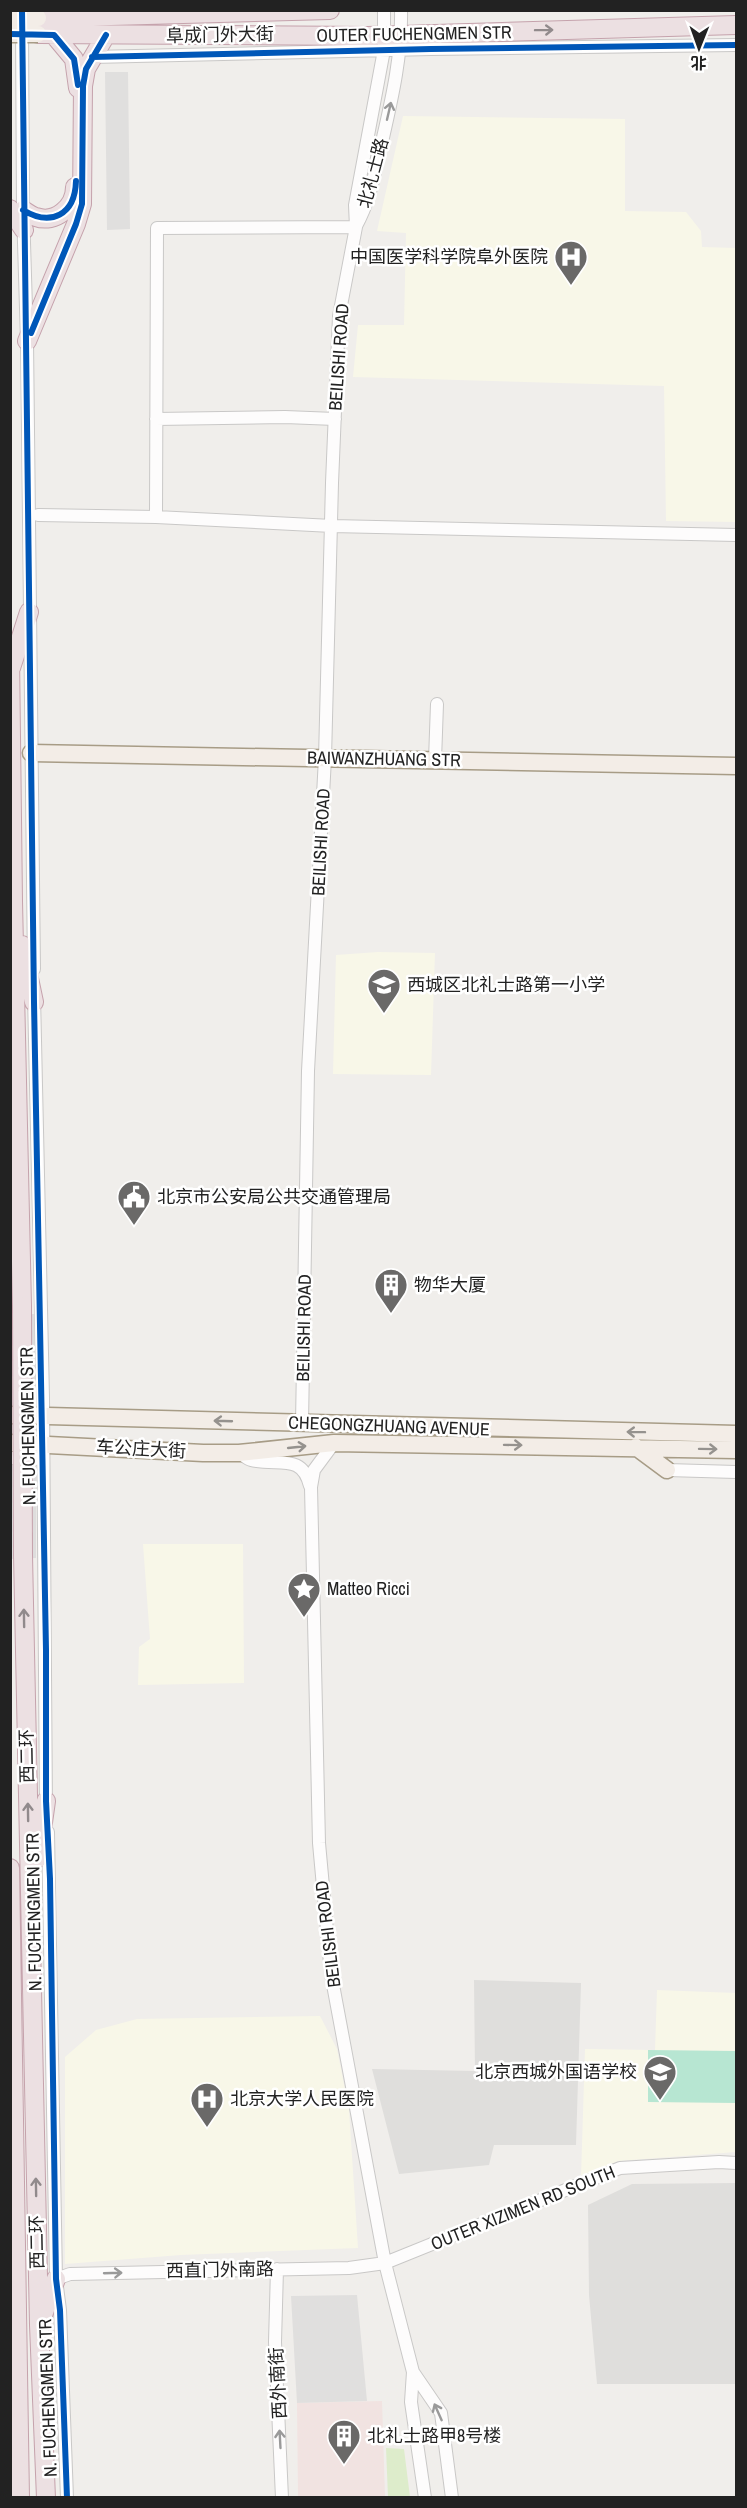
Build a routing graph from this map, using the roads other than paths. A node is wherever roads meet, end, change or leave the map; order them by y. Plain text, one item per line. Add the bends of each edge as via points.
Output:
1 (330, 10) edge
2 (384, 10) edge
3 (401, 10) edge
4 (104, 13) edge
5 (10, 18) edge
6 (45, 21) edge
7 (736, 25) edge
8 (10, 34) edge
9 (106, 35) junction
10 (393, 42) junction
11 (736, 45) edge
12 (92, 57) junction
13 (17, 209) edge
14 (356, 227) junction
15 (24, 230) joint
16 (27, 341) junction
17 (156, 419) junction
18 (335, 419) junction
19 (38, 515) dead end
20 (156, 517) junction
21 (332, 526) junction
22 (736, 535) edge
23 (29, 612) junction
24 (10, 654) edge
25 (11, 670) edge
26 (437, 704) dead end
27 (31, 753) junction
28 (325, 758) junction
29 (435, 760) junction
30 (736, 766) edge
31 (13, 902) junction
32 (34, 1002) junction
33 (10, 1415) edge
34 (42, 1416) junction
35 (302, 1423) junction
36 (736, 1434) edge
37 (10, 1443) edge
38 (334, 1443) junction
39 (636, 1448) junction
40 (736, 1450) edge
41 (43, 1452) junction
42 (239, 1453) junction
43 (10, 1458) edge
44 (667, 1470) joint
45 (736, 1472) edge
46 (311, 1487) junction
47 (46, 1801) junction
48 (10, 1868) edge
49 (30, 1913) junction
50 (736, 2163) edge
51 (13, 2167) edge
52 (17, 2258) junction
53 (385, 2264) junction
54 (277, 2269) junction
55 (10, 2276) edge
56 (56, 2279) junction
57 (39, 2325) junction
58 (413, 2372) junction
59 (20, 2498) edge
60 (46, 2498) edge
61 (67, 2498) edge
62 (282, 2498) edge
63 (425, 2498) edge
64 (452, 2498) edge

1 - 4 highway, 阜成门外大街
2 - 10 street
3 - 10 street
4 - 6 highway, 阜成门外大街
5 - 6 main road, bridge
6 - 8 main road, bridge
6 - 9 highway, 阜成门外大街
6 - 13 street
6 - 13 highway via 67,48 76,68 75,193 67,209 53,218 36,218
10 -> 7 highway, OUTER FUCHENGMEN STR
9 - 10 highway, 阜成门外大街
9 - 12 highway
10 - 11 street, OUTER FUCHENGMEN STR
10 - 12 street, OUTER FUCHENGMEN STR
10 - 14 street, 北礼士路 via 367,205
12 - 16 highway via 83,86 82,204
13 - 15 highway
14 - 17 street via 157,228
14 - 18 street, BEILISHI ROAD via 339,316
15 - 16 street, N. FUCHENGMEN STR
16 - 23 street, N. FUCHENGMEN STR
17 - 18 street
17 - 20 street
18 - 21 street, BEILISHI ROAD
19 - 20 street
20 - 21 street
21 - 22 street
21 - 28 street, BEILISHI ROAD
23 - 25 highway
23 - 27 street, N. FUCHENGMEN STR
24 - 25 highway, 西二环
25 - 31 highway, 西二环
26 - 29 street
27 - 28 main road, BAIWANZHUANG STR
27 - 32 street, N. FUCHENGMEN STR
28 - 29 main road, BAIWANZHUANG STR
28 - 35 street, BEILISHI ROAD via 309,1071
29 - 30 main road, BAIWANZHUANG STR
31 - 32 highway
49 -> 31 highway, 西二环, bridge
32 - 34 street, N. FUCHENGMEN STR
33 - 34 main road, CHEGONGZHUANG AVENUE
35 -> 34 main road, CHEGONGZHUANG AVENUE
34 - 41 street, N. FUCHENGMEN STR
36 -> 35 main road, CHEGONGZHUANG AVENUE
37 - 41 main road, 车公庄大街
38 -> 39 main road, CHEGONGZHUANG AVENUE
42 -> 38 main road, CHEGONGZHUANG AVENUE
38 - 46 street, BEILISHI ROAD via 314,1470
39 -> 40 main road, CHEGONGZHUANG AVENUE
39 - 44 main road
41 - 42 main road, 车公庄大街
41 - 43 street
41 - 47 street, N. FUCHENGMEN STR
42 - 46 street via 251,1460 301,1466
44 - 45 street
46 - 53 street, BEILISHI ROAD via 318,1843 332,1974
47 - 49 highway
47 - 56 street, N. FUCHENGMEN STR
48 - 51 highway, 西二环
57 -> 49 highway, 西二环
50 - 53 street, OUTER XIZIMEN RD SOUTH via 620,2168
51 - 52 highway, 西二环
52 - 55 highway
52 - 59 highway, 西二环
53 - 54 street, 西直门外南路
53 - 58 street, BEILISHI ROAD
56 -> 54 street, 西直门外南路 via 70,2274
62 -> 54 street, 西外南街 via 275,2342
56 - 57 highway
56 - 61 street, N. FUCHENGMEN STR
57 - 60 highway, 西二环
58 - 63 street, BEILISHI ROAD via 411,2402
64 -> 58 street, BEILISHI ROAD via 441,2413

